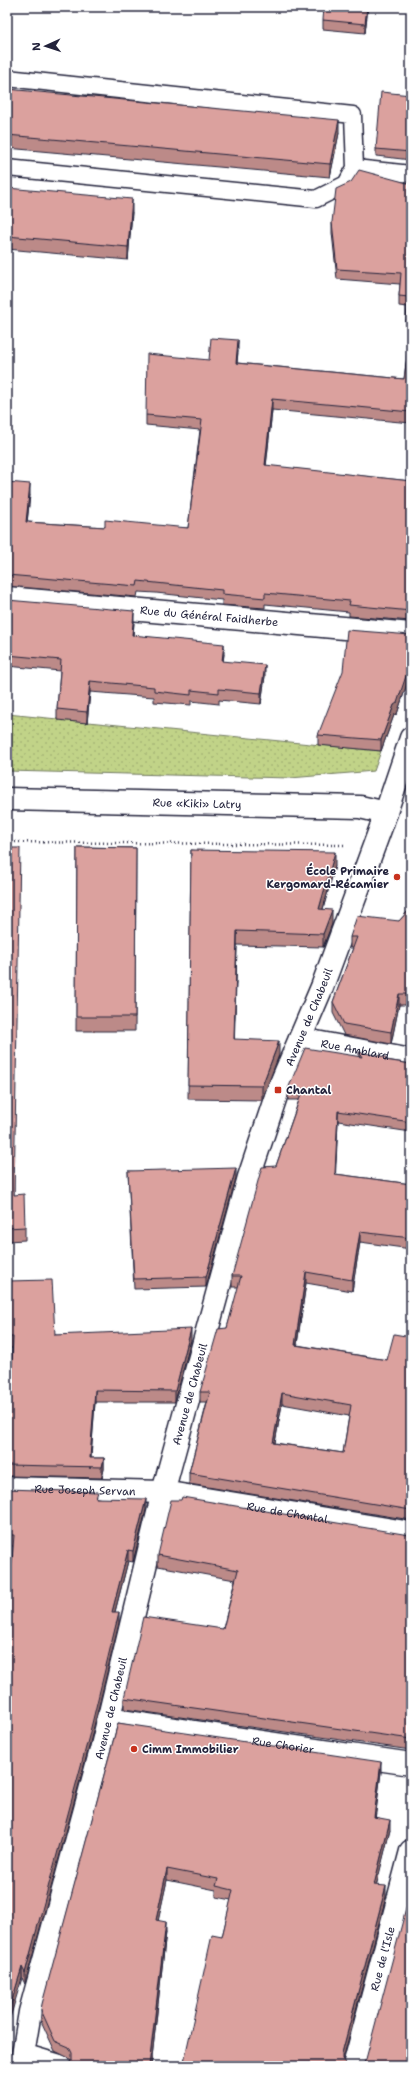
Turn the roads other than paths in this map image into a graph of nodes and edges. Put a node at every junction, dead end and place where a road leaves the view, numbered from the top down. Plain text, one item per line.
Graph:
1 (7, 78) edge
2 (7, 168) edge
3 (355, 168) junction
4 (411, 174) edge
5 (7, 598) edge
6 (411, 634) edge
7 (411, 738) edge
8 (406, 766) edge
9 (7, 799) edge
10 (384, 820) junction
11 (300, 1039) junction
12 (411, 1060) edge
13 (7, 1488) edge
14 (163, 1492) junction
15 (411, 1533) edge
16 (107, 1719) junction
17 (411, 1764) edge
18 (411, 1851) edge
19 (22, 2060) edge
20 (60, 2066) edge
21 (354, 2066) edge

1 - 3 lane
2 - 3 lane
3 - 4 lane
5 - 6 street, Rue du Général Faidherbe
7 - 8 street, Avenue de Chabeuil
8 - 10 street, Avenue de Chabeuil
9 - 10 street, Rue «Kiki» Latry
10 - 11 street, Avenue de Chabeuil
11 - 12 street, Rue Amblard
11 - 14 street, Avenue de Chabeuil
13 - 14 street, Rue Joseph Servan
14 - 15 street, Rue de Chantal
14 - 16 street, Avenue de Chabeuil
16 - 17 street, Rue Chorier
16 - 19 street, Avenue de Chabeuil
18 - 21 street, Rue de l'Isle
19 - 20 street

